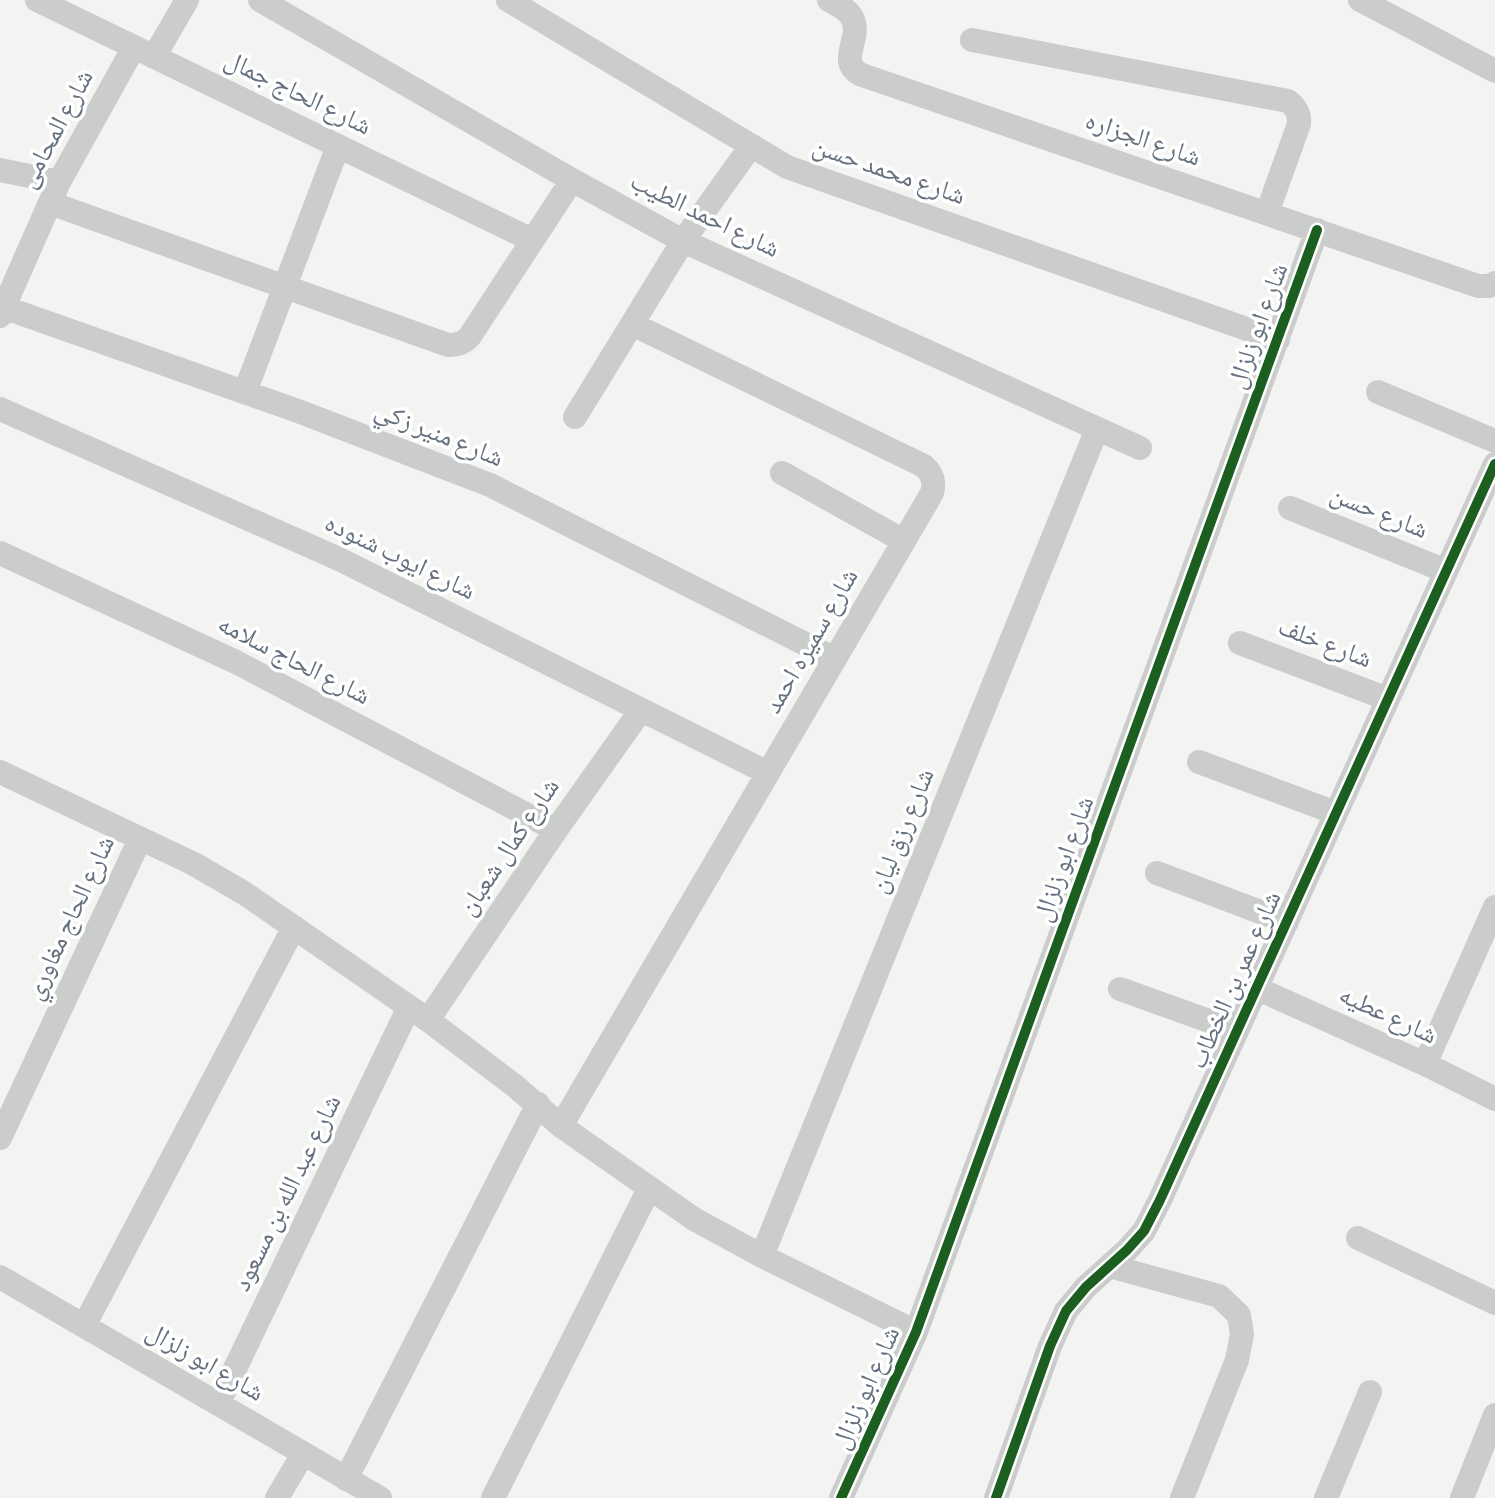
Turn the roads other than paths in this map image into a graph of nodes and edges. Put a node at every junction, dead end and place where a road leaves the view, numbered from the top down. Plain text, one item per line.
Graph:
1 (37, 0) edge
2 (187, 0) edge
3 (260, 0) edge
4 (508, 0) edge
5 (829, 0) edge
6 (1360, 0) edge
7 (972, 40) dead end
8 (144, 52) junction
9 (1495, 71) edge
10 (338, 146) junction
11 (751, 146) junction
12 (0, 170) edge
13 (572, 180) junction
14 (54, 193) junction
15 (1267, 213) junction
16 (1317, 230) junction
17 (533, 240) junction
18 (683, 241) junction
19 (1495, 283) edge
20 (285, 287) junction
21 (2, 312) edge
22 (632, 324) junction
23 (1278, 340) junction
24 (1378, 391) dead end
25 (245, 392) junction
26 (0, 409) edge
27 (575, 418) dead end
28 (1097, 429) junction
29 (1495, 441) edge
30 (1140, 448) dead end
31 (1495, 464) edge
32 (782, 473) dead end
33 (1488, 498) edge
34 (1290, 508) dead end
35 (904, 541) junction
36 (0, 553) edge
37 (1446, 571) junction
38 (1240, 643) dead end
39 (835, 659) junction
40 (1388, 699) junction
41 (641, 710) junction
42 (1199, 762) dead end
43 (0, 772) edge
44 (768, 774) junction
45 (1336, 813) junction
46 (556, 830) junction
47 (140, 839) junction
48 (1157, 873) dead end
49 (1495, 907) edge
50 (1287, 922) junction
51 (294, 927) junction
52 (1256, 988) junction
53 (1120, 989) dead end
54 (419, 1013) junction
55 (1237, 1031) junction
56 (1425, 1064) junction
57 (1495, 1098) edge
58 (538, 1104) junction
59 (561, 1125) junction
60 (0, 1138) edge
61 (649, 1189) junction
62 (1358, 1238) dead end
63 (762, 1256) junction
64 (1109, 1266) junction
65 (0, 1277) edge
66 (1495, 1303) edge
67 (84, 1326) junction
68 (916, 1332) junction
69 (1370, 1392) dead end
70 (218, 1404) junction
71 (1495, 1415) edge
72 (303, 1454) junction
73 (346, 1479) junction
74 (277, 1498) edge
75 (380, 1498) edge
76 (493, 1498) edge
77 (841, 1498) edge
78 (996, 1498) edge
79 (1182, 1498) edge
80 (1326, 1498) edge
81 (1462, 1498) edge

1 - 8 street, شارع الحاج جمال
2 - 8 street, شارع المحامى
3 - 13 street, شارع احمد الطيب
4 - 11 street, شارع محمد حسن
5 - 15 street, شارع الجزاره
6 - 9 street
7 - 15 street
8 - 10 street, شارع الحاج جمال
8 - 14 street, شارع المحامى
10 - 17 street, شارع الحاج جمال
10 - 20 street
11 - 18 street
11 - 23 street, شارع محمد حسن
12 - 14 street
13 - 17 street
13 - 18 street, شارع احمد الطيب
14 - 20 street
14 - 21 street, شارع المحامى
15 - 16 street, شارع الجزاره
16 - 19 street, شارع الجزاره
16 - 23 street, شارع ابو زلزال
17 - 20 street
18 - 22 street
18 - 28 street, شارع احمد الطيب
20 - 25 street
21 - 25 street, شارع منير زكي
22 - 27 street
22 - 35 street, شارع سميره احمد
23 - 68 street, شارع ابو زلزال
24 - 29 street
25 - 39 street, شارع منير زكي
26 - 41 street, شارع ايوب شنوده
28 - 30 street, شارع احمد الطيب
28 - 63 street, شارع رزق ليان
31 - 33 street, شارع عمر بن الخطاب
32 - 35 street
33 - 37 street, شارع عمر بن الخطاب
34 - 37 street, شارع حسن
35 - 39 street, شارع سميره احمد
36 - 46 street, شارع الحاج سلامه
37 - 40 street, شارع عمر بن الخطاب
38 - 40 street, شارع خلف
39 - 44 street, شارع سميره احمد
40 - 45 street, شارع عمر بن الخطاب
41 - 44 street, شارع ايوب شنوده
41 - 46 street, شارع كمال شعبان
42 - 45 street
43 - 47 street
44 - 59 street, شارع سميره احمد
45 - 50 street, شارع عمر بن الخطاب
46 - 54 street, شارع كمال شعبان
47 - 51 street
47 - 60 street, شارع الحاج مغاوري
48 - 50 street
49 - 56 street
50 - 52 street, شارع عمر بن الخطاب
51 - 54 street
51 - 67 street
52 - 55 street, شارع عمر بن الخطاب
52 - 56 street, شارع عطيه
53 - 55 street
54 - 58 street
54 - 70 street, شارع عبد الله بن مسعود
55 - 64 street, شارع عمر بن الخطاب
56 - 57 street, شارع عطيه
58 - 59 street
58 - 73 street
59 - 61 street
61 - 63 street
61 - 76 street
62 - 66 street
63 - 68 street
64 - 78 street, شارع عمر بن الخطاب
64 - 79 street
65 - 67 street, شارع ابو زلزال
67 - 70 street, شارع ابو زلزال
68 - 77 street, شارع ابو زلزال
69 - 80 street
70 - 72 street, شارع ابو زلزال
71 - 81 street
72 - 73 street, شارع ابو زلزال
72 - 74 street
73 - 75 street, شارع ابو زلزال

